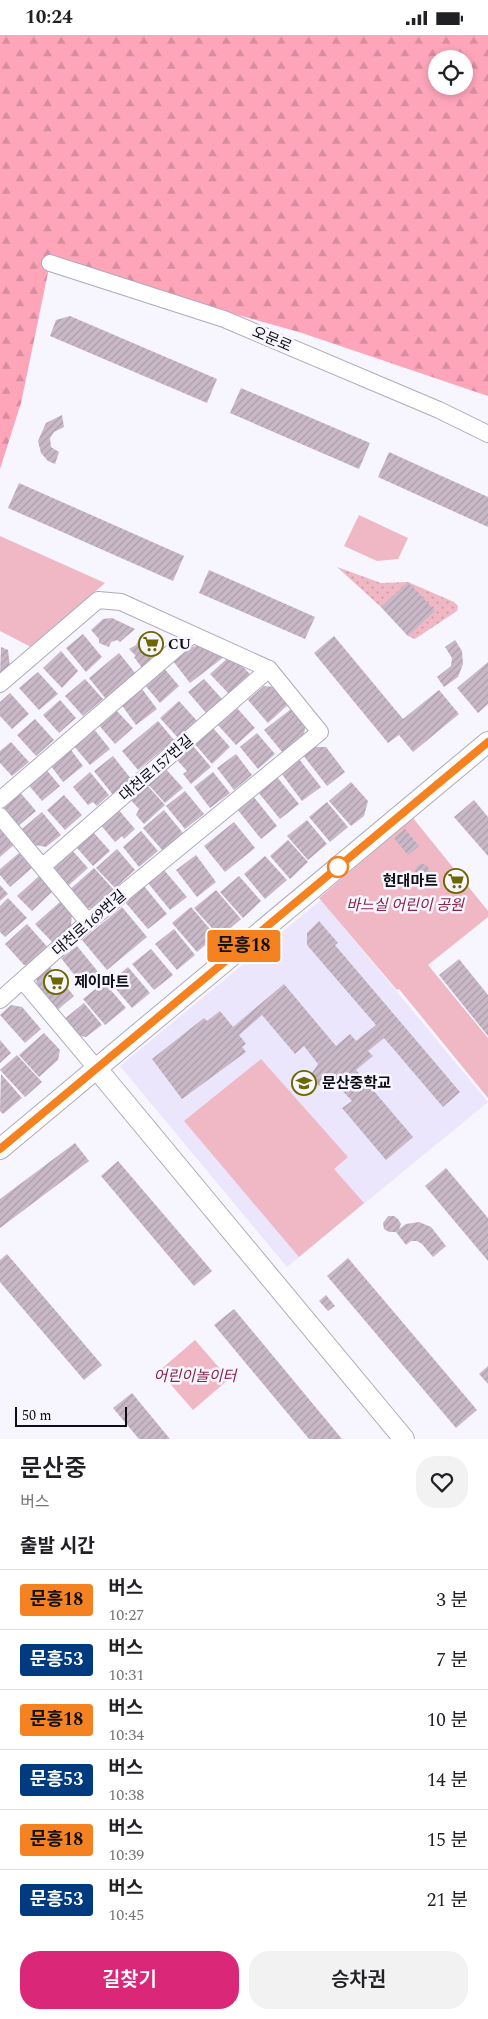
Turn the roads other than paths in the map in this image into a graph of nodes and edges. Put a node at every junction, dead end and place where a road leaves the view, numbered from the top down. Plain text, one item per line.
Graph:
1 (50, 263) dead end
2 (488, 434) edge
3 (192, 635) junction
4 (269, 669) junction
5 (0, 684) edge
6 (488, 742) edge
7 (0, 800) edge
8 (0, 816) edge
9 (43, 866) junction
10 (88, 922) junction
11 (23, 981) junction
12 (0, 1000) edge
13 (97, 1069) junction
14 (0, 1149) edge
15 (404, 1439) edge

1 - 2 street, 오문로
3 - 4 street
3 - 5 street
3 - 7 street
4 - 9 street, 대천로157번길
4 - 10 street, 대천로169번길
6 - 13 street
8 - 9 street
9 - 10 street
10 - 11 street, 대천로169번길
11 - 12 street, 대천로169번길
11 - 13 street
13 - 14 street
13 - 15 street

